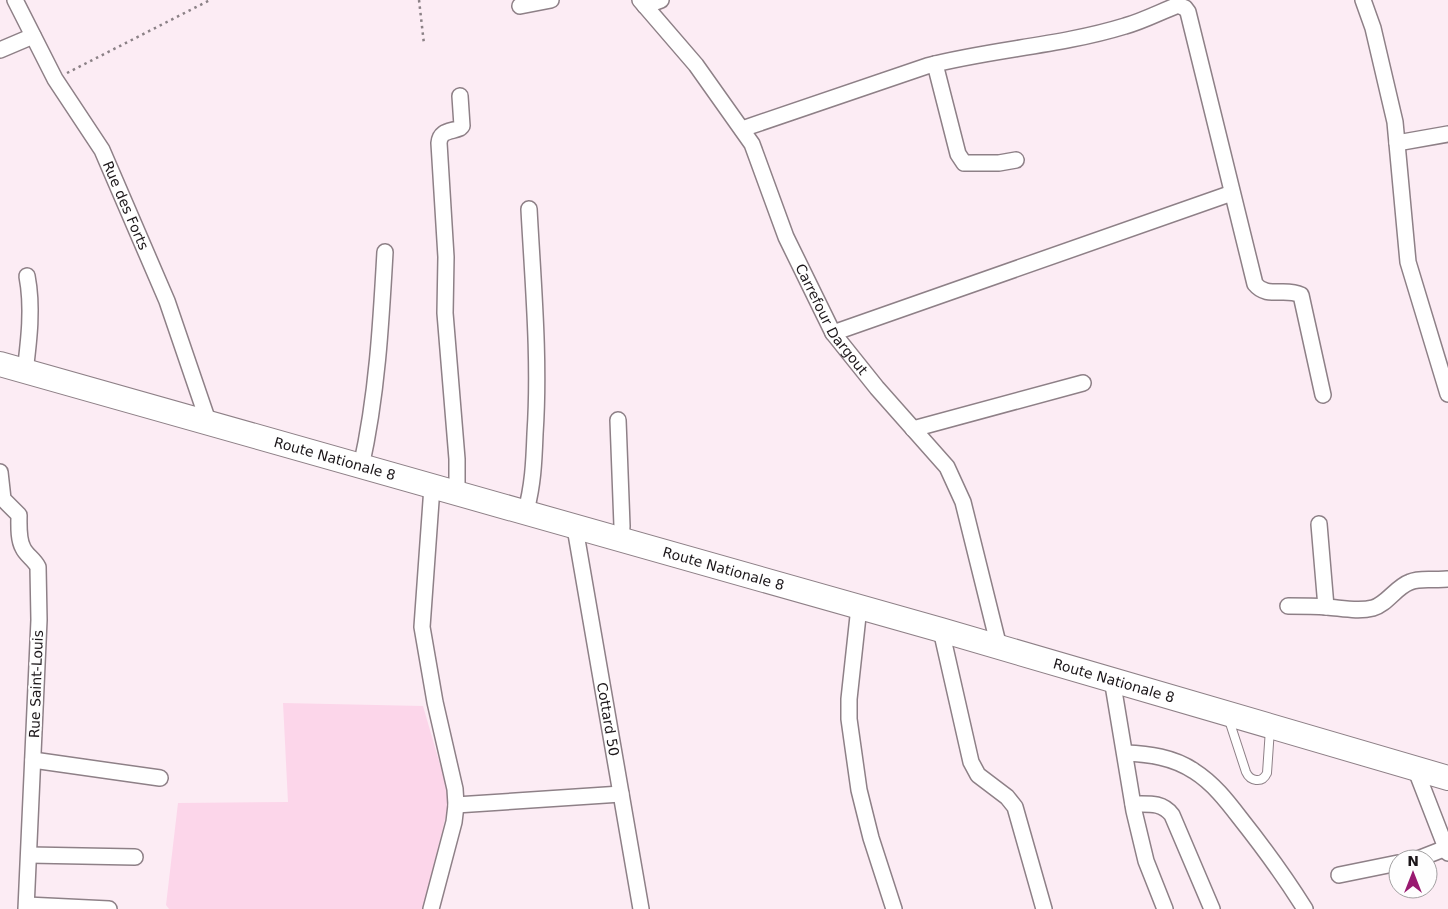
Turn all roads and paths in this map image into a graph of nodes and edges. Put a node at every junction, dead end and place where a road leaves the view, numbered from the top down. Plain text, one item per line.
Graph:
1 (15, 0) edge
2 (210, 0) edge
3 (419, 0) edge
4 (551, 0) edge
5 (660, 0) edge
6 (1363, 0) edge
7 (1177, 2) edge
8 (643, 3) edge
9 (520, 6) dead end
10 (33, 36) junction
11 (424, 44) dead end
12 (0, 50) edge
13 (935, 64) junction
14 (56, 79) junction
15 (460, 96) dead end
16 (742, 129) junction
17 (1448, 134) edge
18 (1397, 143) junction
19 (1016, 160) dead end
20 (1232, 193) junction
21 (529, 209) dead end
22 (385, 252) dead end
23 (27, 276) dead end
24 (833, 333) junction
25 (0, 364) edge
26 (25, 372) junction
27 (1083, 383) dead end
28 (1447, 387) edge
29 (1323, 395) dead end
30 (618, 420) dead end
31 (209, 424) junction
32 (913, 428) junction
33 (361, 467) junction
34 (0, 472) edge
35 (432, 487) junction
36 (457, 494) junction
37 (525, 514) junction
38 (1319, 524) dead end
39 (575, 528) junction
40 (620, 540) junction
41 (1448, 579) edge
42 (1288, 606) dead end
43 (858, 607) junction
44 (1326, 607) junction
45 (941, 630) junction
46 (999, 647) junction
47 (1112, 679) junction
48 (1227, 713) junction
49 (1271, 726) junction
50 (1124, 752) junction
51 (33, 760) junction
52 (1415, 768) junction
53 (160, 778) dead end
54 (1448, 778) edge
55 (621, 794) junction
56 (1133, 804) junction
57 (456, 805) junction
58 (1447, 851) edge
59 (29, 854) junction
60 (135, 857) dead end
61 (1388, 865) edge
62 (1339, 875) dead end
63 (27, 907) edge
64 (109, 909) edge
65 (431, 909) edge
66 (641, 909) edge
67 (894, 909) edge
68 (1044, 909) edge
69 (1165, 909) edge
70 (1212, 909) edge
71 (1305, 909) edge

1 - 10 street, Rue des Forts
2 - 14 path
3 - 11 path
4 - 9 street
5 - 8 street
6 - 18 street
7 - 13 street
7 - 20 street
8 - 16 street, Carrefour Dargout
10 - 12 street
10 - 14 street, Rue des Forts
13 - 16 street
13 - 19 street
14 - 31 street, Rue des Forts
15 - 36 street
16 - 24 street, Carrefour Dargout
17 - 18 street
18 - 28 street
20 - 24 street
20 - 29 street
21 - 37 street
22 - 33 street
23 - 26 street
24 - 32 street, Carrefour Dargout
25 - 26 main road, Route Nationale 8
26 - 31 main road, Route Nationale 8
27 - 32 street
30 - 40 street
31 - 33 main road, Route Nationale 8
32 - 46 street, Carrefour Dargout
33 - 35 main road, Route Nationale 8
34 - 51 street, Rue Saint-Louis
35 - 36 main road, Route Nationale 8
35 - 57 street
36 - 37 main road, Route Nationale 8
37 - 39 main road, Route Nationale 8
38 - 44 street
39 - 40 main road, Route Nationale 8
39 - 55 street, Cottard 50
40 - 43 main road, Route Nationale 8
41 - 44 street
42 - 44 street
43 - 45 main road, Route Nationale 8
43 - 67 street
45 - 46 main road, Route Nationale 8
45 - 68 street
46 - 47 main road, Route Nationale 8
47 - 48 main road, Route Nationale 8
47 - 50 street
48 - 49 main road, Route Nationale 8
48 - 49 lane
49 - 52 main road, Route Nationale 8
50 - 56 street
50 - 71 street
51 - 53 street
51 - 59 street, Rue Saint-Louis
52 - 54 main road, Route Nationale 8
52 - 58 street
55 - 57 street
55 - 66 street, Cottard 50
56 - 69 street
56 - 70 street
57 - 65 street
59 - 60 street
59 - 63 street, Rue Saint-Louis
61 - 62 street
63 - 64 street

